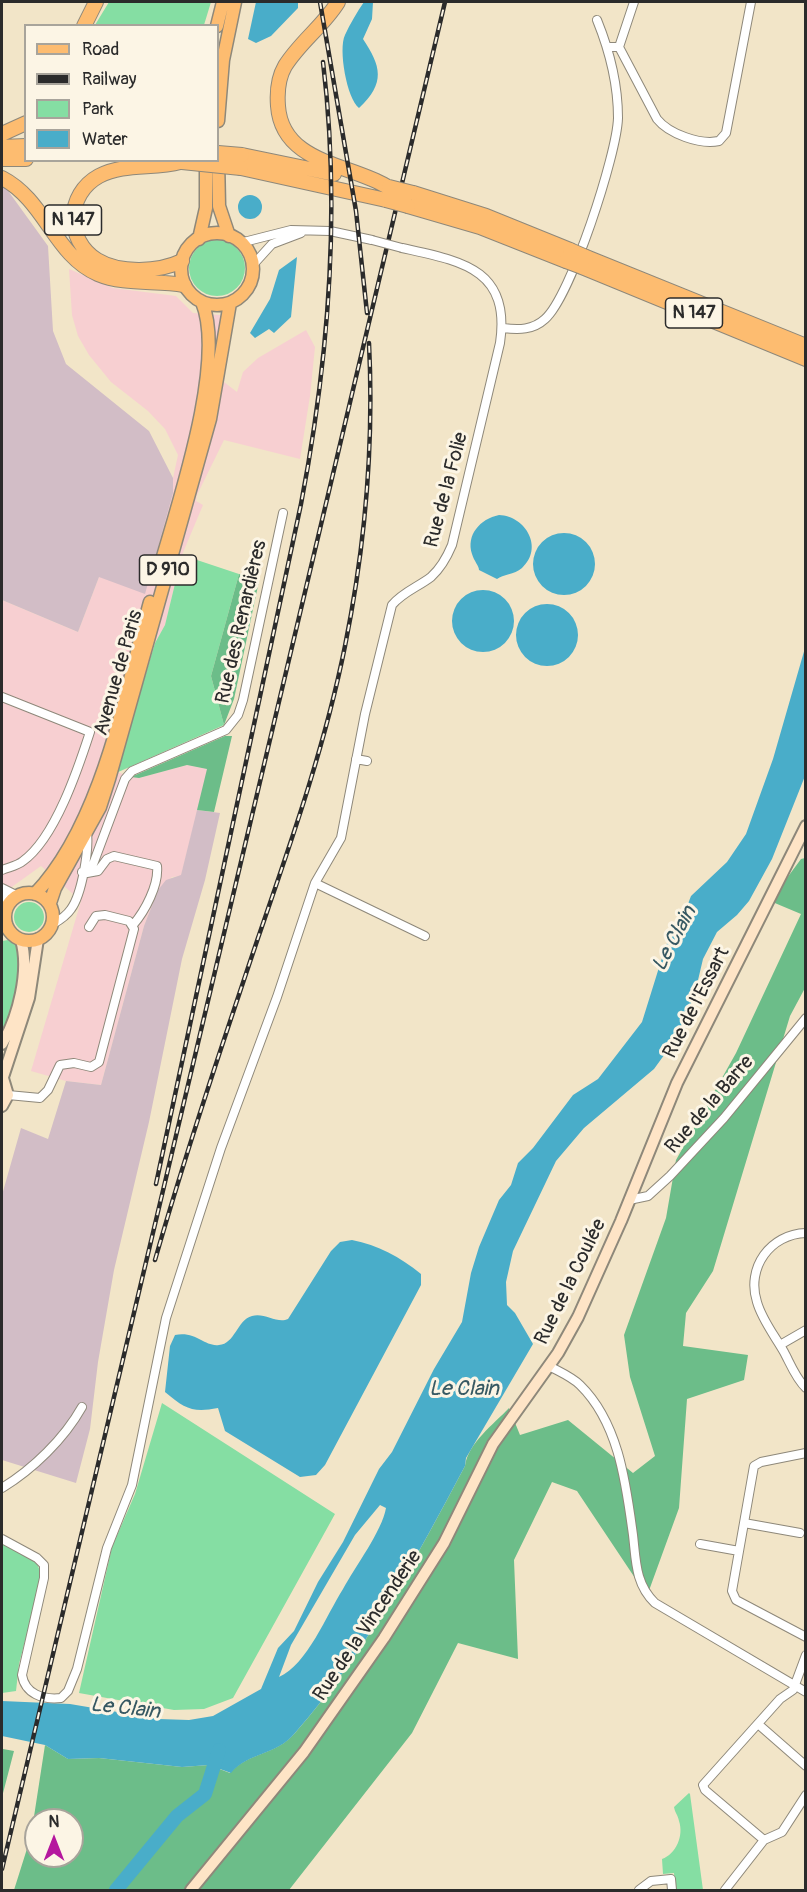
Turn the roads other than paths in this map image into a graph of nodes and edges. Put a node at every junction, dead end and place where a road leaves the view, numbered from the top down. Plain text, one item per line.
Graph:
1 (96, 2) edge
2 (223, 2) edge
3 (236, 2) edge
4 (338, 2) edge
5 (634, 2) edge
6 (751, 2) edge
7 (597, 20) dead end
8 (85, 24) edge
9 (218, 24) edge
10 (607, 47) junction
11 (620, 47) junction
12 (219, 110) edge
13 (24, 124) edge
14 (2, 134) edge
15 (24, 146) edge
16 (2, 147) edge
17 (219, 152) edge
18 (2, 159) edge
19 (24, 159) edge
20 (181, 162) edge
21 (206, 162) edge
22 (218, 162) edge
23 (241, 162) junction
24 (2, 178) edge
25 (387, 191) junction
26 (308, 231) junction
27 (229, 236) junction
28 (199, 238) junction
29 (240, 243) junction
30 (568, 256) junction
31 (182, 261) junction
32 (584, 262) junction
33 (252, 266) junction
34 (184, 285) junction
35 (202, 302) junction
36 (230, 303) junction
37 (502, 328) junction
38 (806, 346) edge
39 (806, 359) edge
40 (283, 513) dead end
41 (2, 697) edge
42 (356, 759) junction
43 (367, 761) dead end
44 (806, 826) edge
45 (87, 833) junction
46 (2, 870) edge
47 (85, 872) junction
48 (315, 883) junction
49 (2, 889) edge
50 (35, 894) junction
51 (18, 896) junction
52 (50, 903) junction
53 (4, 915) edge
54 (53, 924) junction
55 (133, 925) junction
56 (88, 927) dead end
57 (425, 936) dead end
58 (12, 938) edge
59 (38, 939) junction
60 (806, 1018) edge
61 (2, 1044) edge
62 (2, 1076) edge
63 (8, 1095) junction
64 (2, 1106) edge
65 (629, 1200) junction
66 (806, 1233) edge
67 (806, 1330) edge
68 (780, 1345) junction
69 (549, 1365) junction
70 (806, 1388) edge
71 (82, 1407) dead end
72 (806, 1453) edge
73 (2, 1488) edge
74 (744, 1522) junction
75 (800, 1533) dead end
76 (2, 1539) edge
77 (700, 1544) dead end
78 (739, 1551) junction
79 (806, 1637) edge
80 (806, 1655) edge
81 (795, 1686) junction
82 (806, 1692) edge
83 (758, 1724) junction
84 (806, 1766) edge
85 (806, 1795) edge
86 (764, 1840) junction
87 (191, 1890) edge
88 (639, 1890) edge
89 (672, 1890) edge
90 (725, 1890) edge

1 - 8 highway
2 - 9 main road
3 - 12 main road
4 - 25 highway
5 - 11 street
6 - 11 street
7 - 10 street
10 - 11 street
10 - 37 street
13 - 14 highway
15 - 16 highway
17 - 23 highway, N 147, bridge
18 - 19 highway
20 - 23 highway, N 147, bridge
20 - 31 highway, N 147
21 - 28 main road
22 - 27 main road
23 - 25 highway, N 147
24 - 34 highway
25 - 30 highway, N 147, bridge
25 - 30 highway, N 147, bridge
26 - 29 street, Rue de la Folie
26 - 33 street, Rue de la Folie
26 - 37 street, Rue de la Folie, bridge
27 - 28 main road
27 - 29 main road
28 - 31 main road
29 - 33 main road
30 - 32 highway, N 147, bridge
31 - 34 main road
32 - 38 highway, N 147
32 - 39 highway, N 147
33 - 36 main road
34 - 35 main road
35 - 36 main road
35 - 50 main road, Avenue de Paris / D 910
36 - 45 main road, Avenue de Paris / D 910
37 - 42 street, Rue de la Folie
40 - 47 street, Rue des Renardières
41 - 46 street
42 - 43 street
42 - 48 street, Rue de la Folie
44 - 65 main road, Rue de l'Essart
45 - 47 street, Rue des Renardières
45 - 52 main road, Avenue de Paris / D 910
47 - 54 street, Rue des Renardières
47 - 55 street
48 - 57 street
48 - 76 street, Rue de la Folie
49 - 51 street
49 - 53 street
50 - 51 main road
50 - 52 main road
51 - 53 main road
52 - 54 main road
53 - 58 main road
54 - 59 main road
55 - 56 street
55 - 63 street
58 - 59 main road
58 - 61 main road
59 - 62 main road
60 - 65 street, Rue de la Barre
62 - 63 main road
63 - 64 main road
65 - 69 main road, Rue de la Coulée
66 - 68 street
67 - 68 street
68 - 70 street
69 - 81 street, Rue de la Coulée
69 - 87 main road, Rue de la Vincenderie
71 - 73 street
72 - 74 street
74 - 75 street
74 - 78 street
77 - 78 street
78 - 79 street
80 - 81 street
81 - 82 street, Rue de la Coulée
81 - 83 street
83 - 84 street
83 - 86 street
85 - 86 street
86 - 90 street
88 - 89 street

